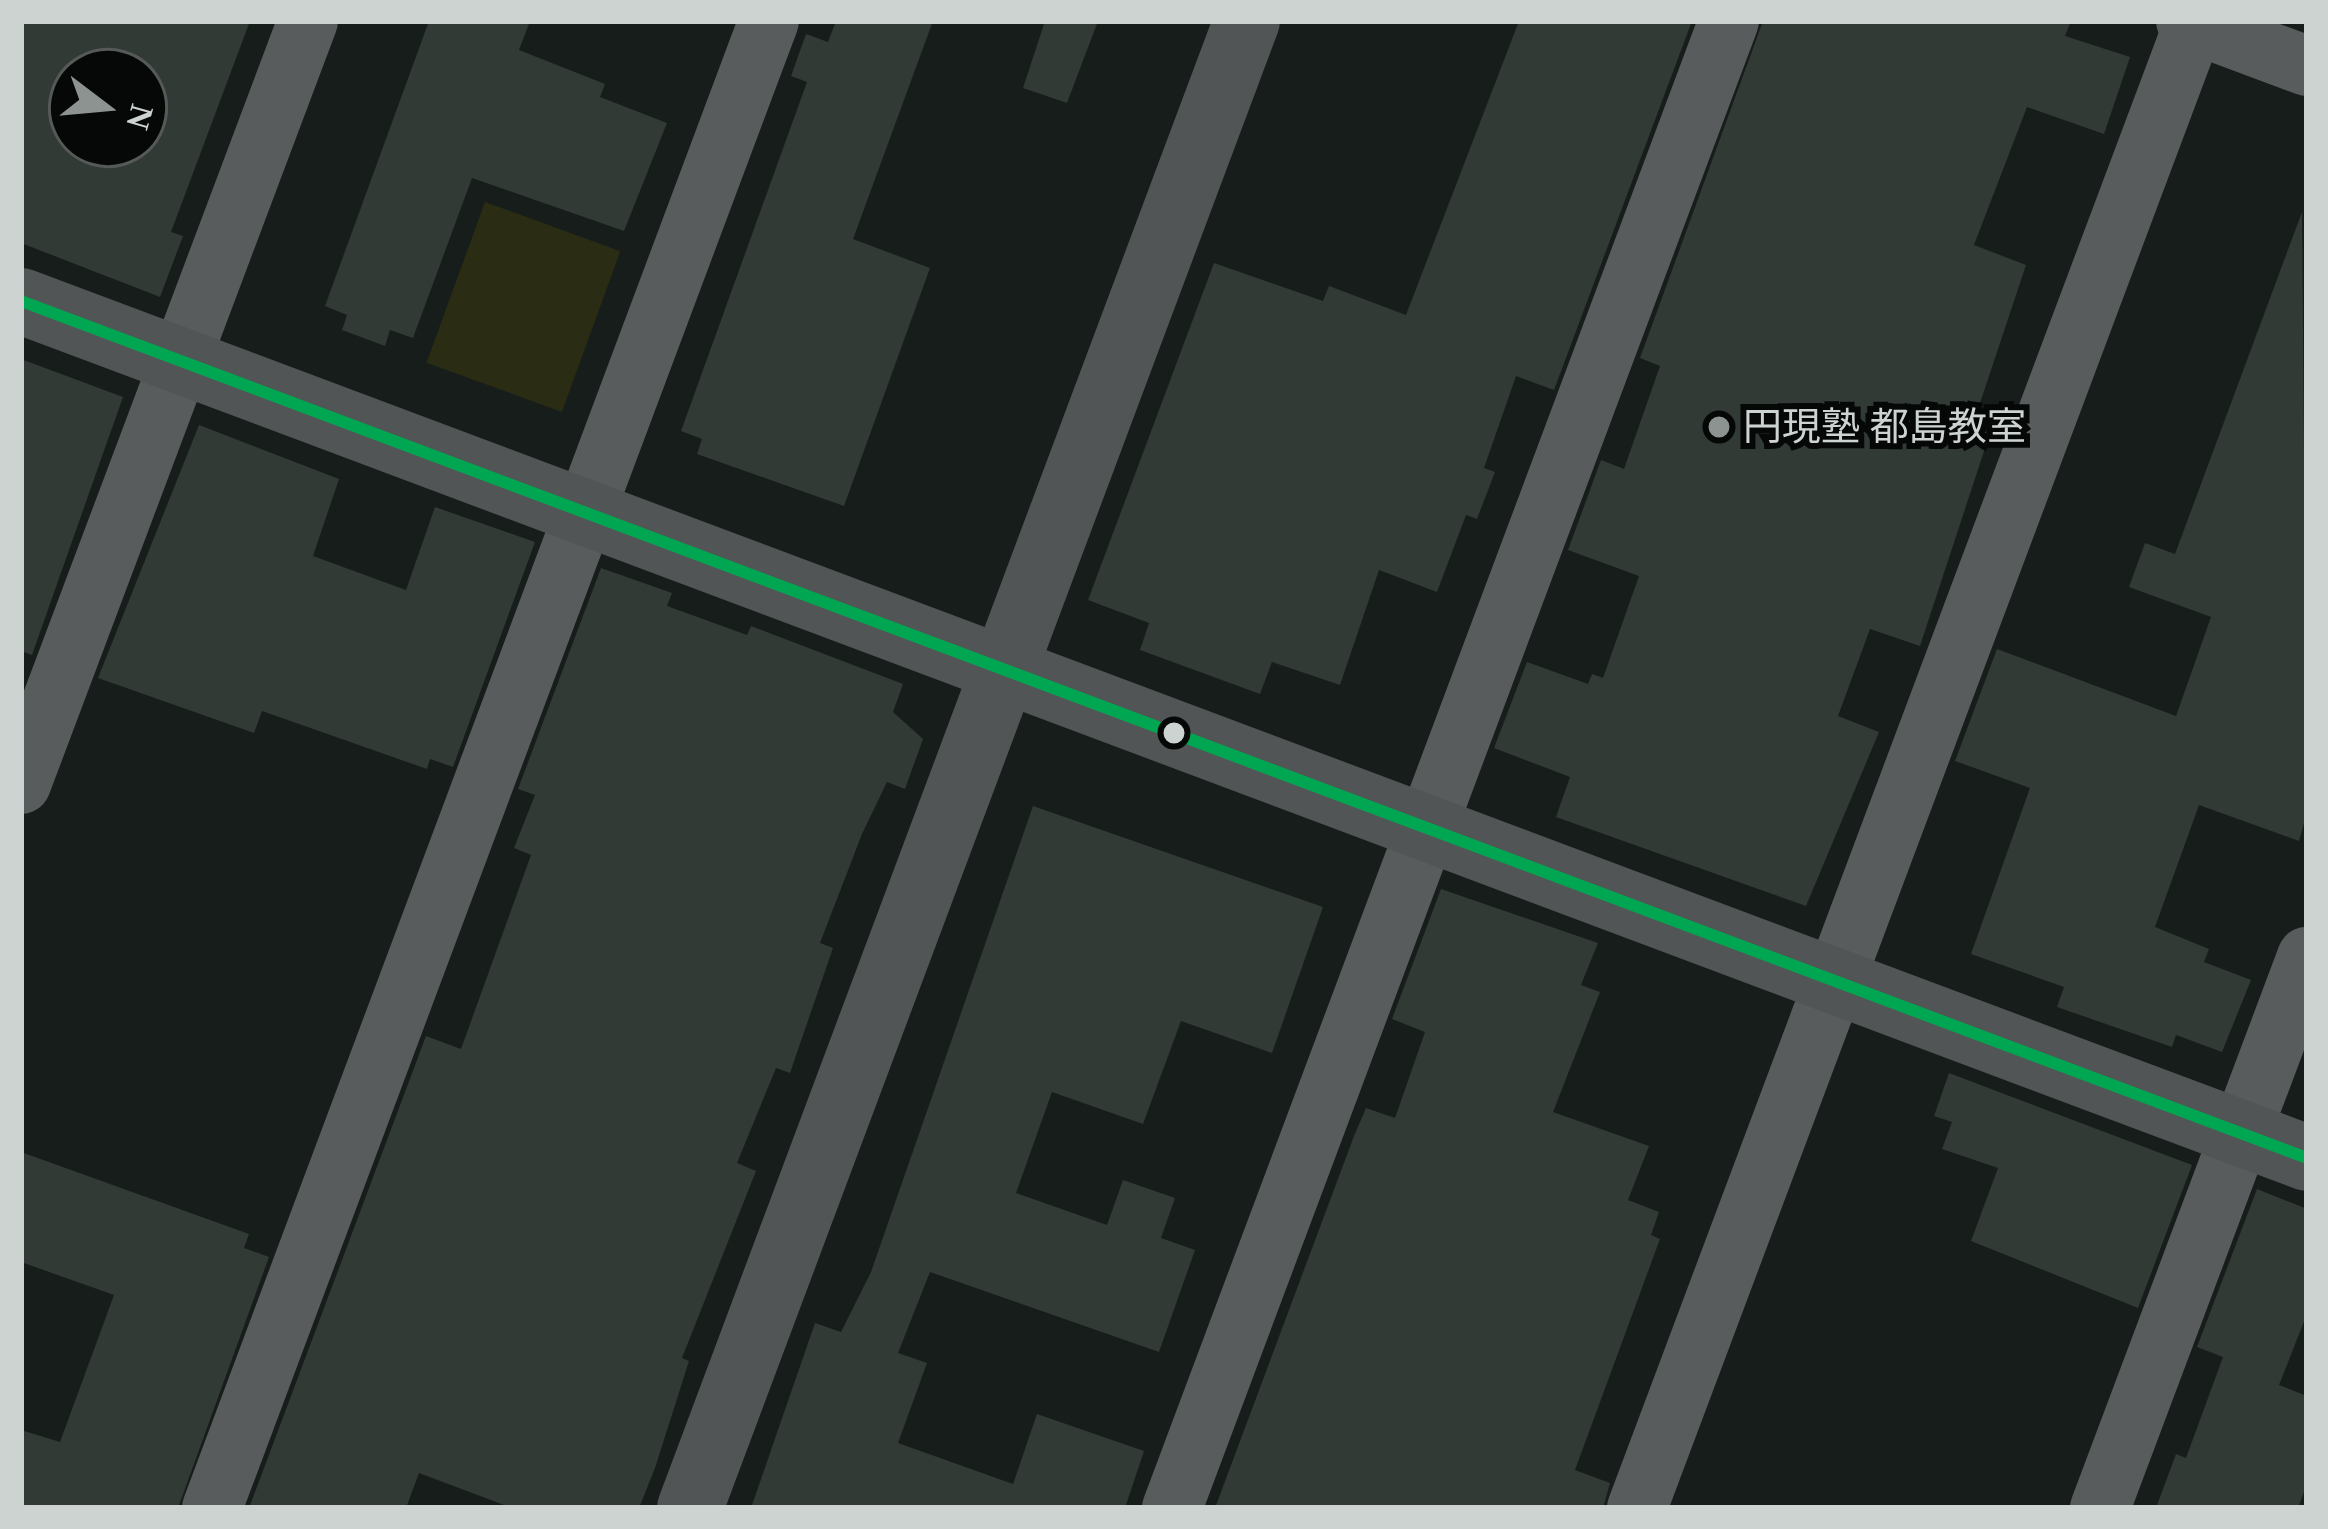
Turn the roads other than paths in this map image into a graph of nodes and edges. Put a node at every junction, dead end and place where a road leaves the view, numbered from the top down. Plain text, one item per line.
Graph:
1 (308, 21) edge
2 (769, 21) edge
3 (1247, 21) edge
4 (1729, 21) edge
5 (2192, 22) edge
6 (2307, 66) edge
7 (21, 301) edge
8 (175, 359) junction
9 (584, 512) junction
10 (1004, 670) junction
11 (21, 784) edge
12 (1427, 828) junction
13 (2307, 957) edge
14 (1834, 981) junction
15 (2241, 1134) junction
16 (2307, 1159) edge
17 (212, 1508) edge
18 (690, 1508) edge
19 (1172, 1508) edge
20 (1637, 1508) edge
21 (2100, 1508) edge

1 - 8 street
2 - 9 street
3 - 10 street
4 - 12 street
5 - 6 street
5 - 14 street
7 - 8 street
8 - 9 street
8 - 11 street
9 - 10 street
9 - 17 street
10 - 12 street
10 - 18 street
12 - 14 street
12 - 19 street
13 - 15 street
14 - 15 street
14 - 20 street
15 - 16 street
15 - 21 street

